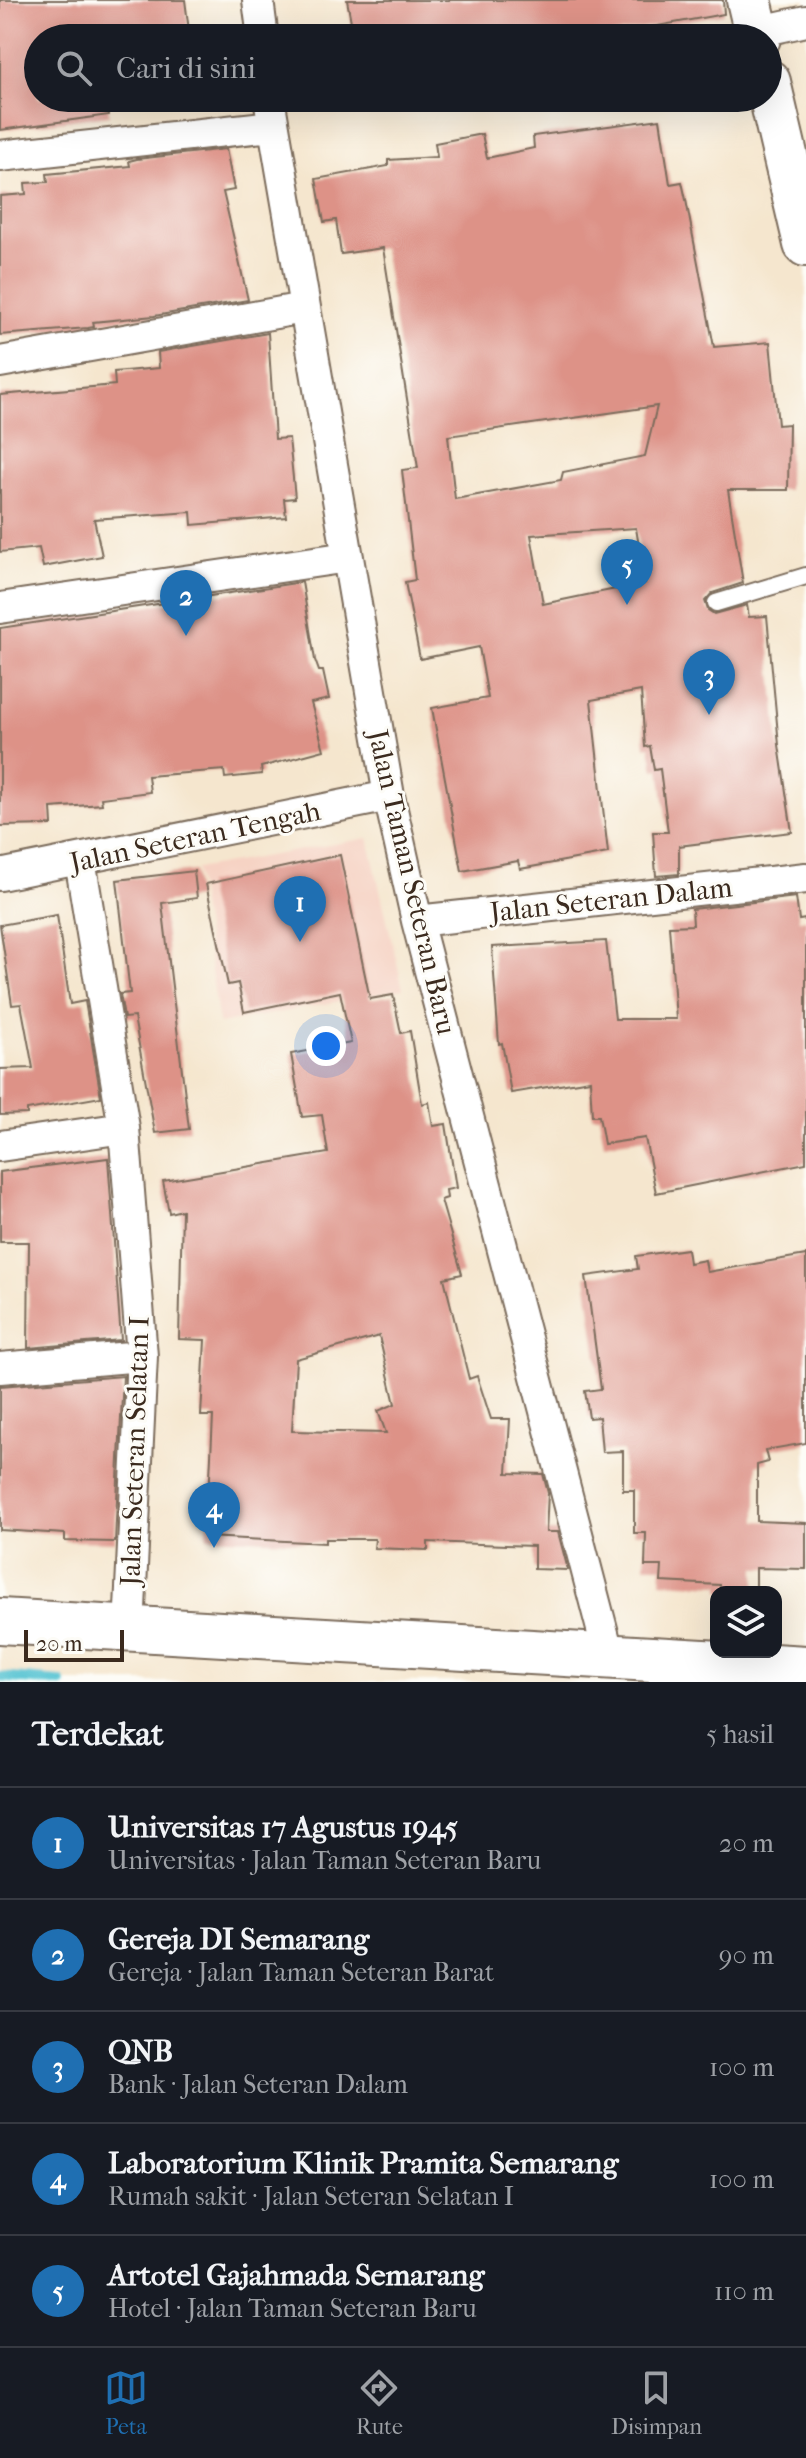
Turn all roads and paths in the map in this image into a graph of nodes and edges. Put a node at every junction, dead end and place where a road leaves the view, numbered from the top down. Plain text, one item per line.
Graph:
1 (258, 0) edge
2 (806, 21) edge
3 (754, 23) edge
4 (261, 24) edge
5 (270, 112) edge
6 (775, 112) edge
7 (0, 156) edge
8 (806, 244) edge
9 (304, 308) junction
10 (0, 362) edge
11 (348, 557) junction
12 (806, 576) edge
13 (716, 603) dead end
14 (0, 608) edge
15 (389, 796) junction
16 (80, 860) junction
17 (0, 875) edge
18 (806, 878) edge
19 (417, 921) junction
20 (124, 1128) junction
21 (0, 1146) edge
22 (142, 1356) junction
23 (0, 1368) edge
24 (0, 1621) edge
25 (129, 1630) junction
26 (609, 1656) junction
27 (806, 1668) edge

1 - 4 street
2 - 3 street
5 - 7 street
5 - 9 street, Jalan Taman Seteran Baru
6 - 8 main road
9 - 10 street
9 - 11 street, Jalan Taman Seteran Baru
11 - 14 street
11 - 15 street, Jalan Taman Seteran Baru
12 - 13 lane
15 - 16 street, Jalan Seteran Tengah
15 - 19 street, Jalan Taman Seteran Baru
16 - 17 street, Jalan Seteran Tengah
16 - 20 street, Jalan Seteran Selatan I
18 - 19 street, Jalan Seteran Dalam
19 - 26 street, Jalan Taman Seteran Baru
20 - 21 street
20 - 22 street, Jalan Seteran Selatan I
22 - 23 street
22 - 25 street, Jalan Seteran Selatan I
24 - 25 main road
25 - 26 main road
26 - 27 main road

